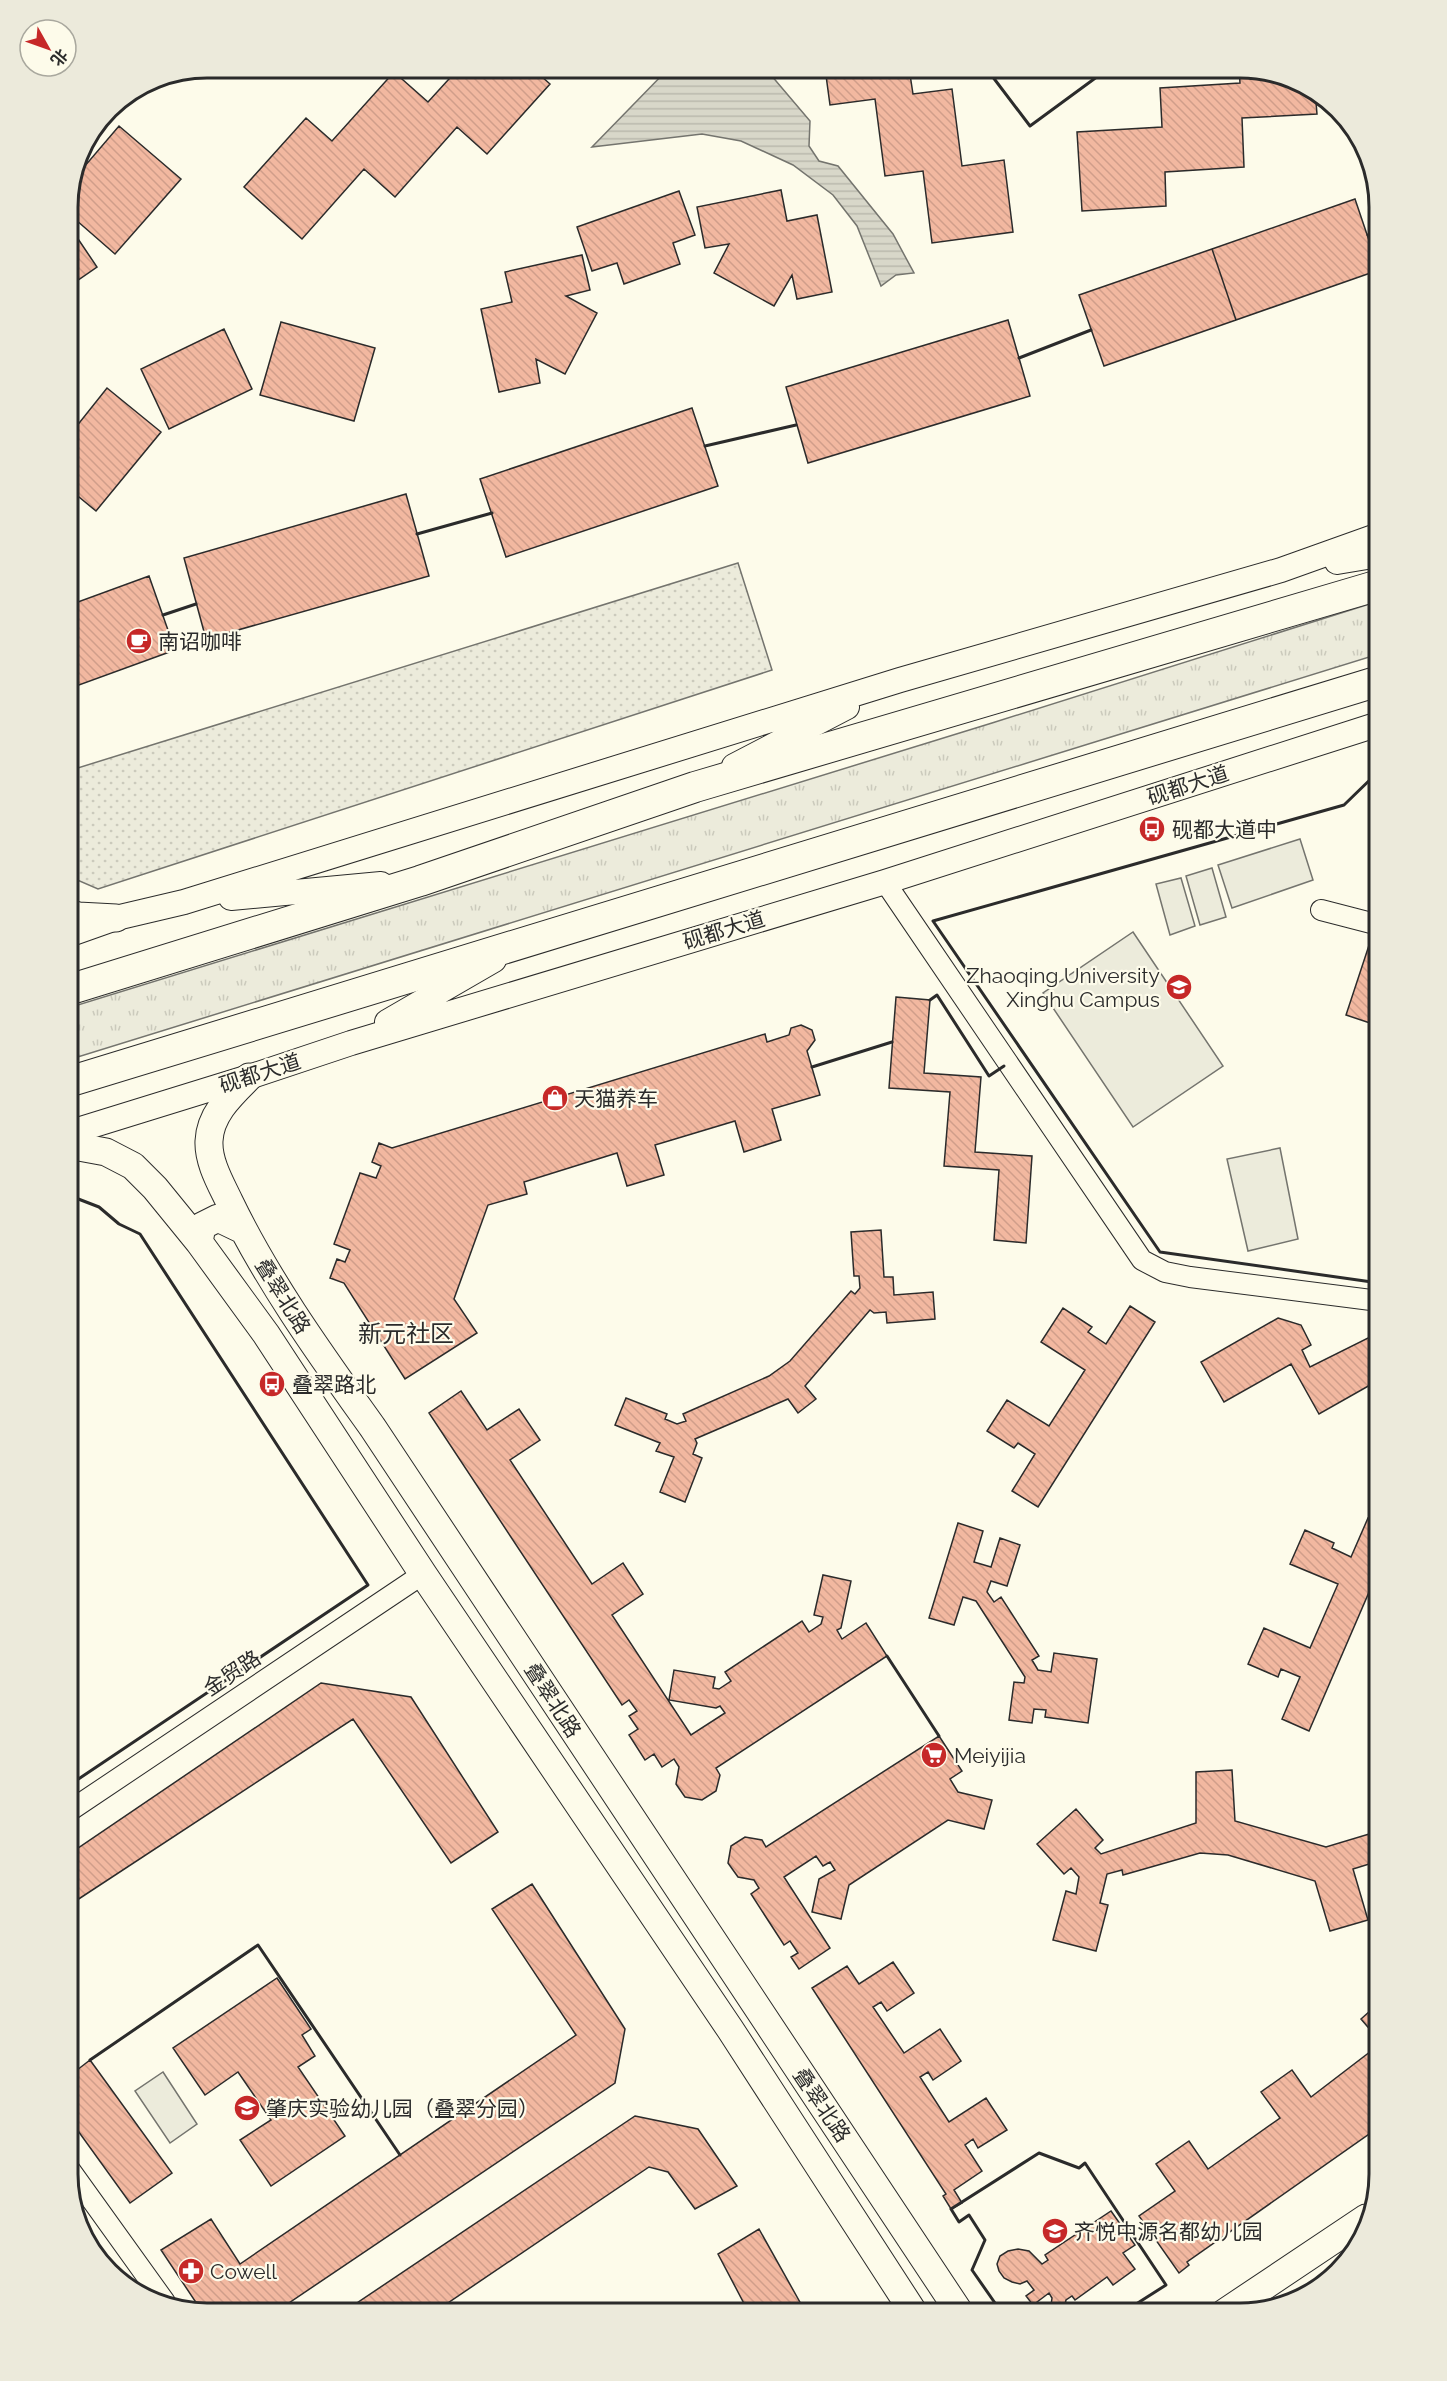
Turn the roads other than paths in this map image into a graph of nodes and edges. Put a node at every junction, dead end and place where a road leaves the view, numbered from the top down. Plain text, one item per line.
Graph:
1 (1369, 539) edge
2 (1369, 557) edge
3 (1281, 570) junction
4 (1369, 588) edge
5 (900, 680) junction
6 (1369, 684) edge
7 (1369, 727) edge
8 (695, 787) junction
9 (420, 881) junction
10 (885, 882) junction
11 (184, 902) junction
12 (1321, 910) dead end
13 (78, 916) edge
14 (116, 918) junction
15 (1369, 922) edge
16 (78, 932) edge
17 (522, 943) junction
18 (78, 987) edge
19 (351, 1043) junction
20 (249, 1077) junction
21 (78, 1079) edge
22 (78, 1130) edge
23 (78, 1147) edge
24 (243, 1230) junction
25 (199, 1242) junction
26 (1369, 1300) edge
27 (423, 1574) junction
28 (78, 1805) edge
29 (78, 2182) edge
30 (1359, 2223) edge
31 (944, 2289) junction
32 (159, 2293) edge
33 (907, 2303) edge
34 (925, 2303) edge
35 (953, 2303) edge
36 (962, 2303) edge
37 (1239, 2303) edge

1 - 3 street
2 - 3 street
3 - 5 street
4 - 8 main road
5 - 8 street
5 - 11 street
6 - 17 main road, 砚都大道
7 - 10 street, 砚都大道
8 - 9 main road
9 - 11 street
9 - 18 main road
10 - 19 street, 砚都大道
10 - 26 street
11 - 14 street
12 - 15 street
13 - 14 main road
14 - 16 street
17 - 19 street
17 - 21 main road, 砚都大道
19 - 20 street, 砚都大道
20 - 22 street, 砚都大道
20 - 24 main road, 叠翠北路
23 - 25 main road, 叠翠北路
24 - 25 main road
24 - 31 main road, 叠翠北路
25 - 27 main road, 叠翠北路
27 - 28 street, 金贸路
27 - 33 main road, 叠翠北路
29 - 32 street
30 - 37 main road
31 - 34 main road
31 - 35 main road, 叠翠北路
31 - 36 main road

